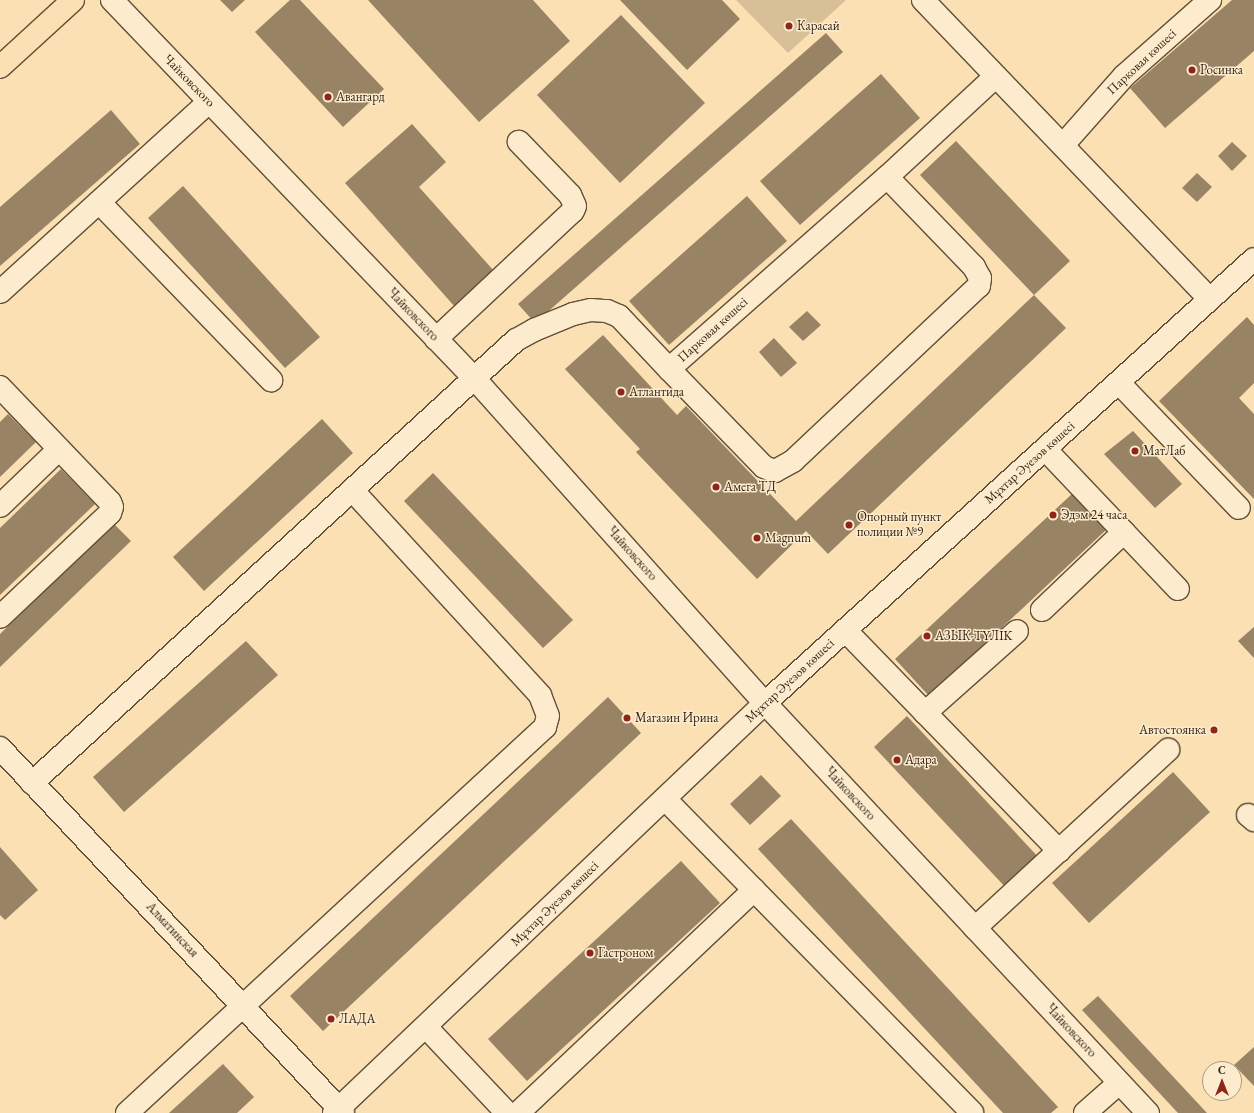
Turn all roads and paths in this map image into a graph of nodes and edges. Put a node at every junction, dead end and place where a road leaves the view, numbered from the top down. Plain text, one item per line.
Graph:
1 (73, 0) edge
2 (112, 0) edge
3 (923, 0) edge
4 (1210, 0) edge
5 (0, 67) edge
6 (995, 77) junction
7 (209, 102) junction
8 (518, 142) dead end
9 (1063, 145) junction
10 (887, 177) junction
11 (100, 202) junction
12 (1254, 259) edge
13 (0, 292) edge
14 (1210, 299) junction
15 (436, 339) junction
16 (670, 369) junction
17 (474, 378) junction
18 (271, 380) dead end
19 (1119, 382) junction
20 (0, 387) edge
21 (60, 449) junction
22 (1045, 449) junction
23 (352, 490) junction
24 (0, 506) edge
25 (1239, 508) dead end
26 (1124, 532) junction
27 (1178, 589) dead end
28 (1042, 610) dead end
29 (0, 617) edge
30 (845, 630) junction
31 (1017, 631) dead end
32 (765, 702) junction
33 (926, 713) junction
34 (0, 748) edge
35 (1168, 750) dead end
36 (32, 782) junction
37 (665, 799) junction
38 (1059, 851) junction
39 (754, 890) junction
40 (975, 928) junction
41 (243, 1006) junction
42 (426, 1027) junction
43 (1120, 1083) junction
44 (339, 1111) edge
45 (127, 1113) edge
46 (507, 1113) edge
47 (518, 1113) edge
48 (972, 1113) edge
49 (1085, 1113) edge
50 (1148, 1113) edge

1 - 5 main road
2 - 7 street, Чайковского
3 - 6 street
4 - 9 street, Парковая көшесі
6 - 9 street
6 - 10 street, Парковая көшесі
7 - 11 street
7 - 15 street, Чайковского
8 - 15 street
9 - 14 street
10 - 16 street, Парковая көшесі
10 - 16 street
11 - 13 street
11 - 18 street
12 - 14 street, Мұхтар Әуезов көшесі
14 - 19 street, Мұхтар Әуезов көшесі
15 - 17 street, Чайковского
16 - 17 street, Парковая көшесі
17 - 23 street, Парковая көшесі
17 - 32 street, Чайковского
19 - 22 street, Мұхтар Әуезов көшесі
19 - 25 street
20 - 21 street
21 - 24 street
21 - 29 street
22 - 26 street
22 - 30 street, Мұхтар Әуезов көшесі
23 - 36 street, Парковая көшесі
23 - 41 street
26 - 27 street
26 - 28 street
30 - 32 street, Мұхтар Әуезов көшесі
30 - 33 street
31 - 33 street
32 - 37 street, Мұхтар Әуезов көшесі
32 - 40 street, Чайковского
33 - 38 street
34 - 36 street, Алматинская
35 - 38 street
36 - 41 street, Алматинская
37 - 39 street
37 - 42 street, Мұхтар Әуезов көшесі
38 - 40 street
39 - 47 street
39 - 48 street
40 - 43 street, Чайковского
41 - 44 street, Алматинская
41 - 45 street
42 - 44 street, Мұхтар Әуезов көшесі
42 - 46 street
43 - 49 street
43 - 50 street, Чайковского

